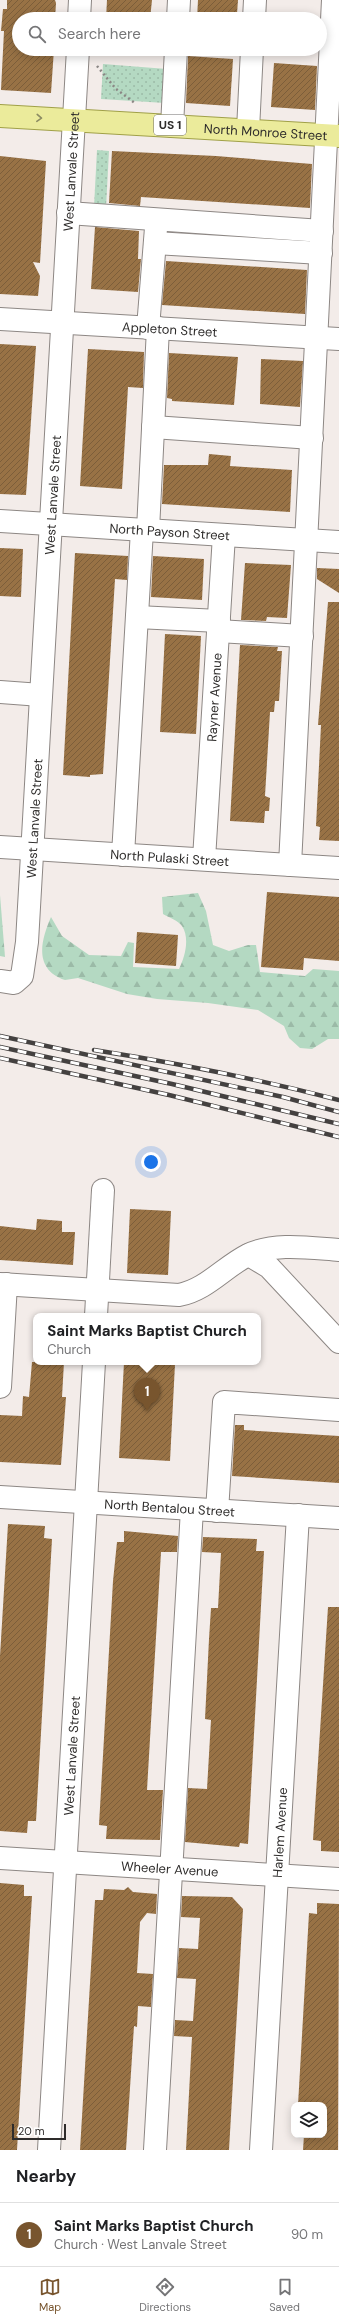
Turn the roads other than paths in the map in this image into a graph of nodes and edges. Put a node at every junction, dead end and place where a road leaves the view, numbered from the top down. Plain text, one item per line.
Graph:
1 (80, 0) edge
2 (179, 0) edge
3 (255, 0) edge
4 (334, 0) edge
5 (79, 12) edge
6 (178, 12) edge
7 (254, 12) edge
8 (78, 56) edge
9 (176, 56) edge
10 (252, 56) edge
11 (0, 116) edge
12 (74, 120) junction
13 (172, 126) junction
14 (248, 130) junction
15 (333, 136) edge
16 (68, 213) junction
17 (157, 219) junction
18 (322, 231) junction
19 (155, 243) junction
20 (321, 253) junction
21 (0, 319) edge
22 (62, 323) junction
23 (153, 328) junction
24 (317, 338) junction
25 (339, 339) edge
26 (153, 427) junction
27 (312, 438) junction
28 (0, 521) edge
29 (50, 524) junction
30 (145, 530) junction
31 (224, 535) junction
32 (307, 540) junction
33 (339, 542) edge
34 (137, 617) junction
35 (218, 626) junction
36 (302, 636) junction
37 (0, 692) edge
38 (41, 695) junction
39 (0, 847) edge
40 (32, 849) junction
41 (123, 854) junction
42 (204, 860) junction
43 (290, 865) junction
44 (339, 868) edge
45 (0, 981) edge
46 (103, 1190) dead end
47 (339, 1250) edge
48 (249, 1255) junction
49 (3, 1284) edge
50 (98, 1291) junction
51 (96, 1313) edge
52 (339, 1342) edge
53 (94, 1365) edge
54 (0, 1387) edge
55 (339, 1410) edge
56 (0, 1497) edge
57 (86, 1502) junction
58 (192, 1509) junction
59 (217, 1510) junction
60 (298, 1515) junction
61 (339, 1518) edge
62 (0, 1858) edge
63 (65, 1862) junction
64 (171, 1868) junction
65 (277, 1875) junction
66 (339, 1879) edge
67 (49, 2150) edge
68 (155, 2150) edge
69 (261, 2150) edge

1 - 5 street
2 - 6 street
3 - 7 street
4 - 15 street
8 - 12 street, West Lanvale Street
9 - 13 street
10 - 14 street
11 -> 12 main road, North Monroe Street / US 1
12 - 13 main road, North Monroe Street / US 1
12 - 16 street, West Lanvale Street
13 - 14 main road, North Monroe Street / US 1
14 - 15 main road, North Monroe Street / US 1
15 - 18 street
16 - 17 street
16 - 22 street, West Lanvale Street
17 - 18 street
17 - 19 street
18 - 20 street
19 - 20 street
19 - 23 street
20 - 24 street
21 - 22 street, Appleton Street
22 - 23 street, Appleton Street
22 - 29 street, West Lanvale Street
23 - 24 street, Appleton Street
23 - 26 street
24 - 25 street, Appleton Street
24 - 27 street
26 - 27 street
26 - 30 street
27 - 32 street
28 - 29 street, North Payson Street
29 - 30 street, North Payson Street
29 - 38 street, West Lanvale Street
30 - 31 street, North Payson Street
30 - 34 street
31 - 32 street, North Payson Street
31 - 35 street, Rayner Avenue
32 - 33 street, North Payson Street
32 - 36 street
34 - 35 street
34 - 41 street
35 - 36 street
35 - 42 street, Rayner Avenue
36 - 43 street
37 - 38 street
38 - 40 street, West Lanvale Street
39 - 40 street, North Pulaski Street
40 - 41 street, North Pulaski Street
40 - 45 street, West Lanvale Street
41 - 42 street, North Pulaski Street
42 - 43 street, North Pulaski Street
43 - 44 street, North Pulaski Street
46 - 50 street
47 - 48 street
48 - 50 street
48 - 52 street
49 - 50 street
49 - 54 street
50 - 51 street
53 - 57 street, West Lanvale Street
55 - 59 street
56 - 57 street, North Bentalou Street
57 - 58 street, North Bentalou Street
57 - 63 street, West Lanvale Street
58 - 59 street, North Bentalou Street
58 - 64 street
59 - 60 street, North Bentalou Street
60 - 61 street, North Bentalou Street
60 - 65 street, Harlem Avenue
62 - 63 street, Wheeler Avenue
63 - 64 street, Wheeler Avenue
63 - 67 street, West Lanvale Street
64 - 65 street, Wheeler Avenue
64 - 68 street
65 - 66 street, Wheeler Avenue
65 - 69 street, Harlem Avenue

